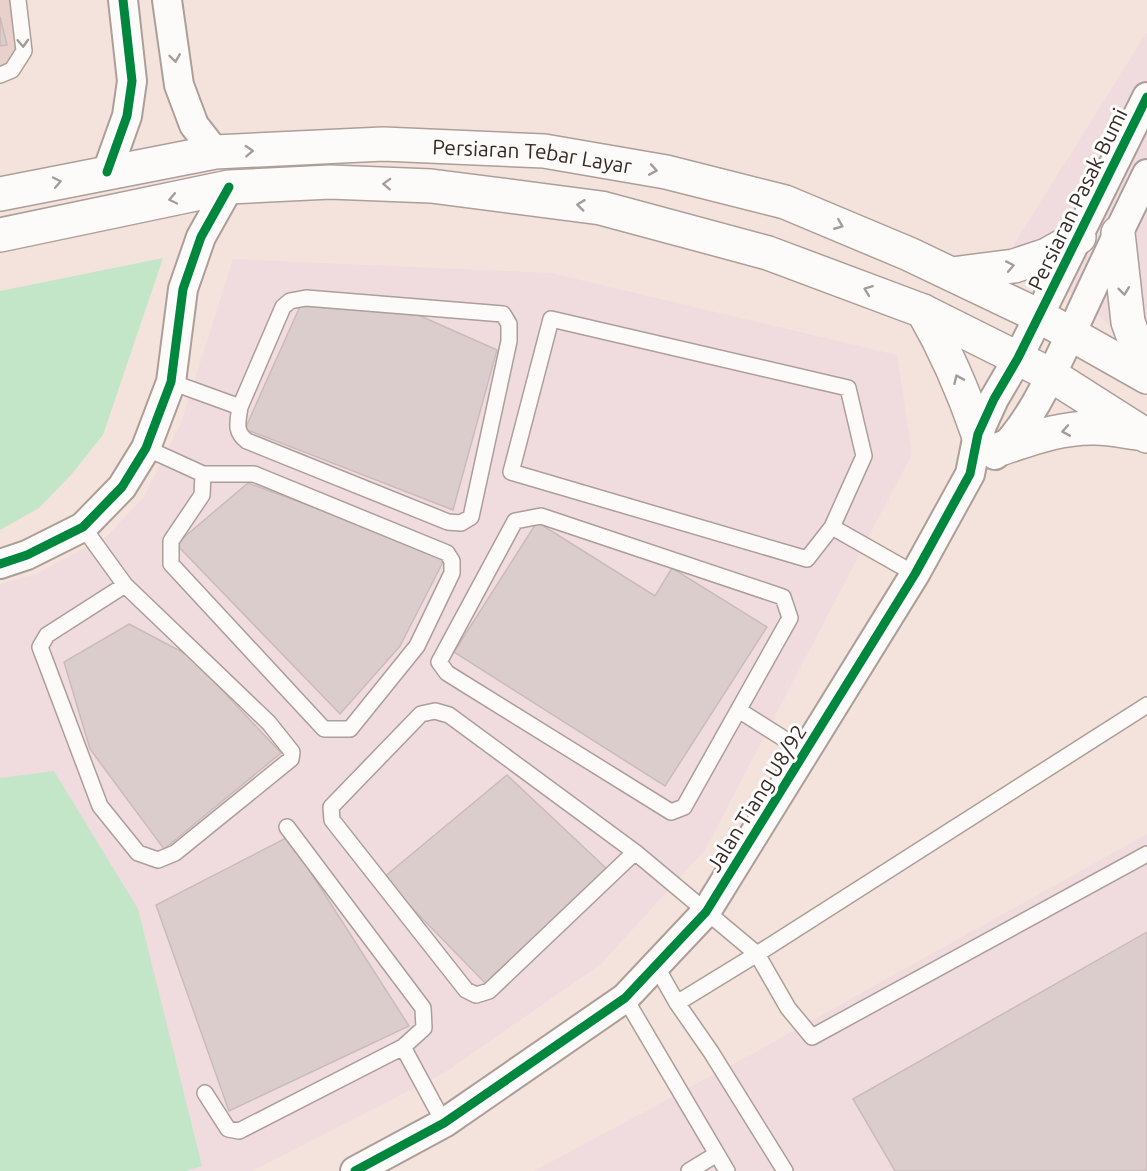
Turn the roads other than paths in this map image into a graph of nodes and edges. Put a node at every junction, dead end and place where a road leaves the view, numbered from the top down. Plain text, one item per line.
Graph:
1 (18, 0) edge
2 (123, 0) edge
3 (167, 0) edge
4 (0, 75) edge
5 (1147, 97) edge
6 (215, 152) junction
7 (107, 172) junction
8 (1147, 174) edge
9 (229, 187) junction
10 (0, 194) edge
11 (1118, 233) junction
12 (0, 235) edge
13 (1079, 237) junction
14 (952, 274) junction
15 (923, 311) junction
16 (1039, 316) junction
17 (1071, 332) junction
18 (1018, 358) junction
19 (1051, 375) junction
20 (1147, 376) edge
21 (171, 382) junction
22 (240, 407) junction
23 (1146, 435) edge
24 (990, 441) junction
25 (146, 448) junction
26 (203, 474) junction
27 (83, 527) junction
28 (832, 527) junction
29 (0, 564) edge
30 (915, 574) junction
31 (125, 585) junction
32 (1147, 705) edge
33 (740, 711) junction
34 (805, 752) junction
35 (287, 828) dead end
36 (635, 852) junction
37 (1147, 854) edge
38 (706, 912) junction
39 (757, 954) junction
40 (656, 966) junction
41 (625, 998) junction
42 (677, 1003) junction
43 (403, 1047) junction
44 (205, 1093) dead end
45 (444, 1123) junction
46 (717, 1154) junction
47 (355, 1171) edge
48 (689, 1171) edge
49 (727, 1171) edge
50 (785, 1171) edge

1 -> 4 lane
2 - 7 street
3 -> 6 street
5 - 13 street, Persiaran Pasak Bumi
6 - 7 main road, Persiaran Tebar Layar
6 -> 14 main road, Persiaran Tebar Layar
10 -> 7 main road, Persiaran Tebar Layar
8 - 11 street
9 -> 12 main road, Persiaran Tebar Layar
15 -> 9 main road, Persiaran Tebar Layar
9 - 21 street
11 - 17 street
11 -> 20 main road
14 -> 13 main road
13 - 16 street, Persiaran Pasak Bumi
14 - 16 main road, Persiaran Tebar Layar
15 - 18 main road, Persiaran Tebar Layar
24 -> 15 main road
16 - 17 main road, Persiaran Tebar Layar
16 - 18 street, Jalan Tiang U8/92
17 - 19 street, Jalan Tiang U8/92
17 - 20 main road, Persiaran Tebar Layar
18 - 19 main road, Persiaran Tebar Layar
18 - 24 street, Jalan Tiang U8/92
19 - 23 main road, Persiaran Tebar Layar
19 - 24 street, Jalan Tiang U8/92
21 - 22 lane
21 - 25 street
22 - 22 lane
23 -> 24 main road
24 - 30 street, Jalan Tiang U8/92
25 - 26 lane
25 - 27 street
26 - 26 lane
27 - 29 street
27 - 31 lane
28 - 28 lane
28 - 30 lane
30 - 34 street, Jalan Tiang U8/92
31 - 31 lane
32 - 39 lane
33 - 33 lane
33 - 34 lane
34 - 38 street, Jalan Tiang U8/92
35 - 43 lane
36 - 36 lane
36 - 38 lane
37 - 39 lane
38 - 39 lane
38 - 40 street, Jalan Tiang U8/92
39 - 42 lane
40 - 41 street, Jalan Tiang U8/92
40 - 42 lane
41 - 45 street, Jalan Tiang U8/92
41 - 46 lane
42 - 50 lane
43 - 44 lane
43 - 45 lane
45 - 47 street, Jalan Tiang U8/92
46 - 48 lane
46 - 49 lane

